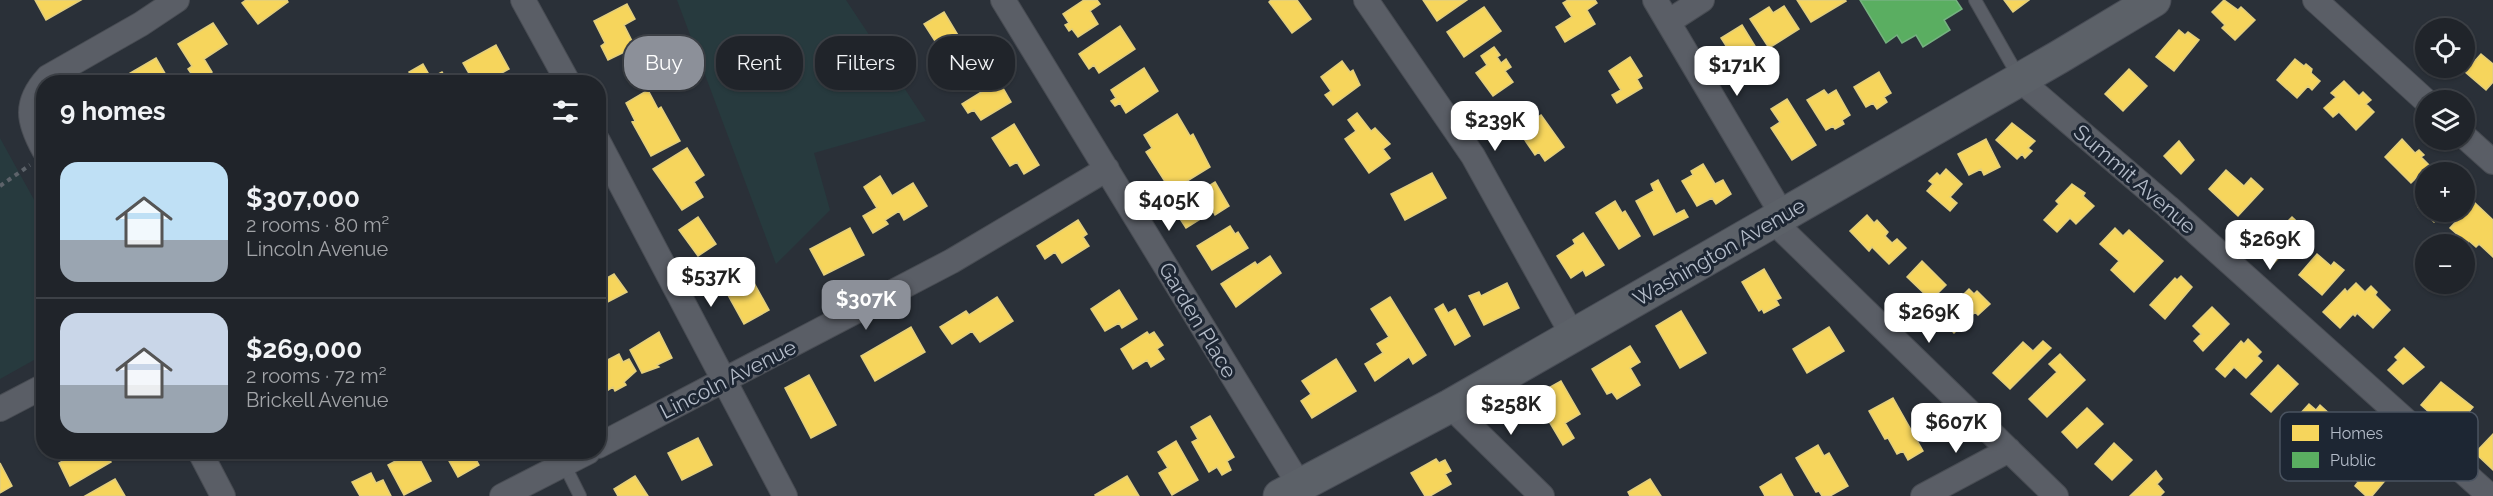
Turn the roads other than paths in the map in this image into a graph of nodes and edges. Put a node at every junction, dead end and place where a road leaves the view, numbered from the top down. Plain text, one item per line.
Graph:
1 (177, 0) edge
2 (524, 0) edge
3 (1003, 0) edge
4 (1366, 0) edge
5 (1655, 0) edge
6 (1702, 0) edge
7 (1975, 0) edge
8 (2154, 0) edge
9 (2315, 0) edge
10 (1668, 22) junction
11 (52, 75) edge
12 (563, 75) edge
13 (2020, 80) junction
14 (2415, 91) edge
15 (36, 95) edge
16 (36, 142) edge
17 (2475, 146) edge
18 (606, 156) edge
19 (2493, 162) edge
20 (1107, 169) junction
21 (1778, 219) junction
22 (1573, 336) junction
23 (725, 380) junction
24 (36, 390) edge
25 (1450, 406) junction
26 (0, 409) edge
27 (2396, 412) edge
28 (606, 442) edge
29 (2009, 450) junction
30 (204, 459) edge
31 (574, 459) edge
32 (564, 464) junction
33 (2473, 481) edge
34 (1290, 491) edge
35 (223, 496) edge
36 (502, 496) edge
37 (580, 496) edge
38 (784, 496) edge
39 (1542, 496) edge
40 (1923, 496) edge
41 (2056, 496) edge
42 (2490, 496) edge

1 - 11 street
2 - 12 street
3 - 20 street, Garden Place
4 - 22 street
5 - 10 street
6 - 10 street
7 - 13 lane
8 - 13 main road, Washington Avenue
9 - 14 street
10 - 21 street
13 - 21 main road, Washington Avenue
13 - 27 street, Summit Avenue
15 - 16 street
17 - 19 street
18 - 23 street
20 - 23 street, Lincoln Avenue
20 - 34 street, Garden Place
21 - 22 main road, Washington Avenue
21 - 29 street
22 - 25 main road, Washington Avenue
23 - 28 street, Lincoln Avenue
23 - 38 street
24 - 26 street
25 - 34 main road, Washington Avenue
25 - 39 street
29 - 40 street
29 - 41 street
30 - 35 street
31 - 32 street
32 - 36 street
32 - 37 lane
33 - 42 street, Summit Avenue

